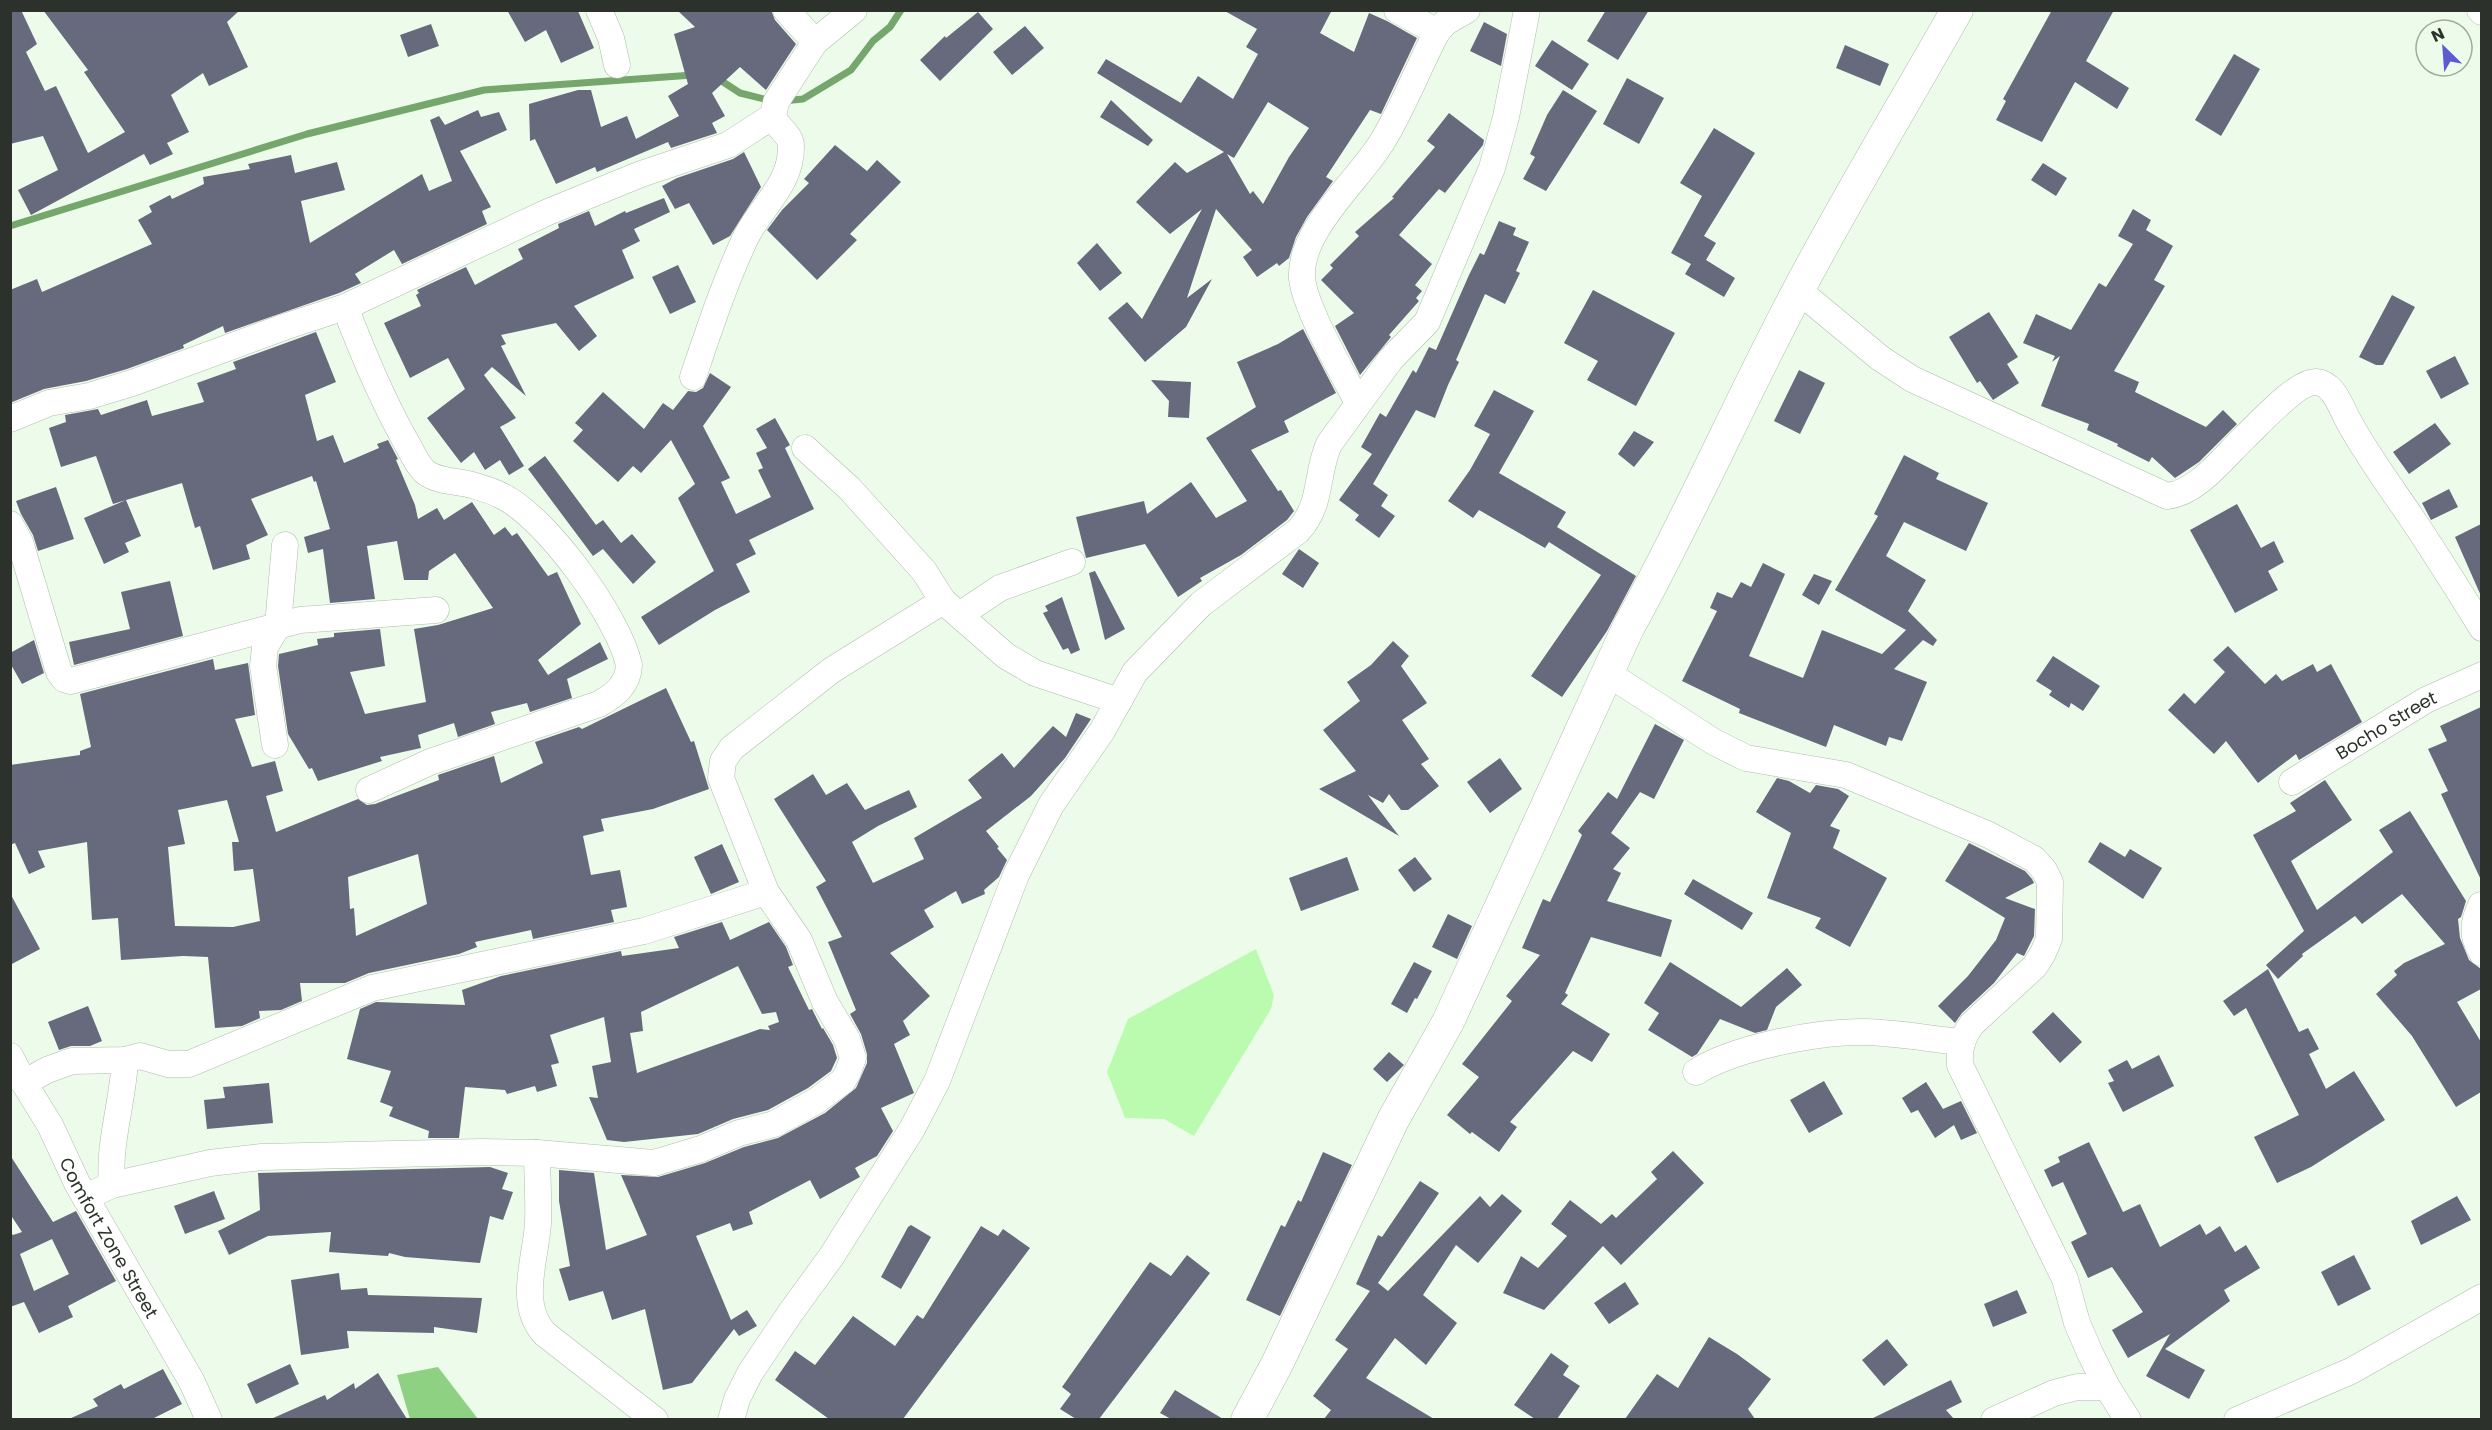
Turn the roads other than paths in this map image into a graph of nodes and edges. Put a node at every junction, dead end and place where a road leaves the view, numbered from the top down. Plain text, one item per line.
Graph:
1 (598, 10) edge
2 (786, 10) edge
3 (854, 10) edge
4 (1397, 10) edge
5 (1467, 10) edge
6 (1527, 10) edge
7 (1957, 10) edge
8 (1437, 32) junction
9 (815, 42) junction
10 (617, 65) dead end
11 (773, 116) junction
12 (1798, 290) junction
13 (345, 307) junction
14 (693, 377) dead end
15 (1358, 403) junction
16 (10, 419) edge
17 (805, 448) dead end
18 (14, 537) edge
19 (285, 545) dead end
20 (1072, 562) dead end
21 (952, 607) junction
22 (436, 610) dead end
23 (278, 625) junction
24 (2481, 628) edge
25 (1607, 673) junction
26 (2481, 675) edge
27 (1119, 701) junction
28 (275, 745) dead end
29 (2292, 782) dead end
30 (369, 790) dead end
31 (766, 892) junction
32 (2481, 905) edge
33 (2481, 953) edge
34 (1962, 1042) junction
35 (10, 1056) edge
36 (124, 1060) junction
37 (1696, 1072) dead end
38 (24, 1083) junction
39 (537, 1153) junction
40 (112, 1185) junction
41 (86, 1197) junction
42 (2481, 1297) edge
43 (2107, 1388) junction
44 (209, 1419) edge
45 (656, 1419) edge
46 (731, 1419) edge
47 (1247, 1419) edge
48 (1994, 1419) edge
49 (2128, 1419) edge
50 (2237, 1419) edge

1 - 10 street
2 - 9 street
3 - 9 street
4 - 8 street
5 - 8 street
6 - 15 street
7 - 12 street
8 - 15 street
9 - 11 street
11 - 13 street
11 - 14 street
12 - 24 street
12 - 25 street
13 - 16 street
13 - 30 street
15 - 27 street
17 - 21 street
18 - 23 street
19 - 23 street
20 - 21 street
21 - 27 street
21 - 31 street
22 - 23 street
23 - 28 street
25 - 34 street
25 - 47 street
26 - 29 street, Bocho Street
27 - 46 street
31 - 36 street
31 - 39 street
32 - 33 street
34 - 37 street
34 - 43 street
35 - 38 street, Comfort Zone Street
36 - 38 street
36 - 40 street
38 - 41 street, Comfort Zone Street
39 - 40 street
39 - 45 street
40 - 41 street
41 - 44 street, Comfort Zone Street
42 - 50 street
43 - 48 street
43 - 49 street

